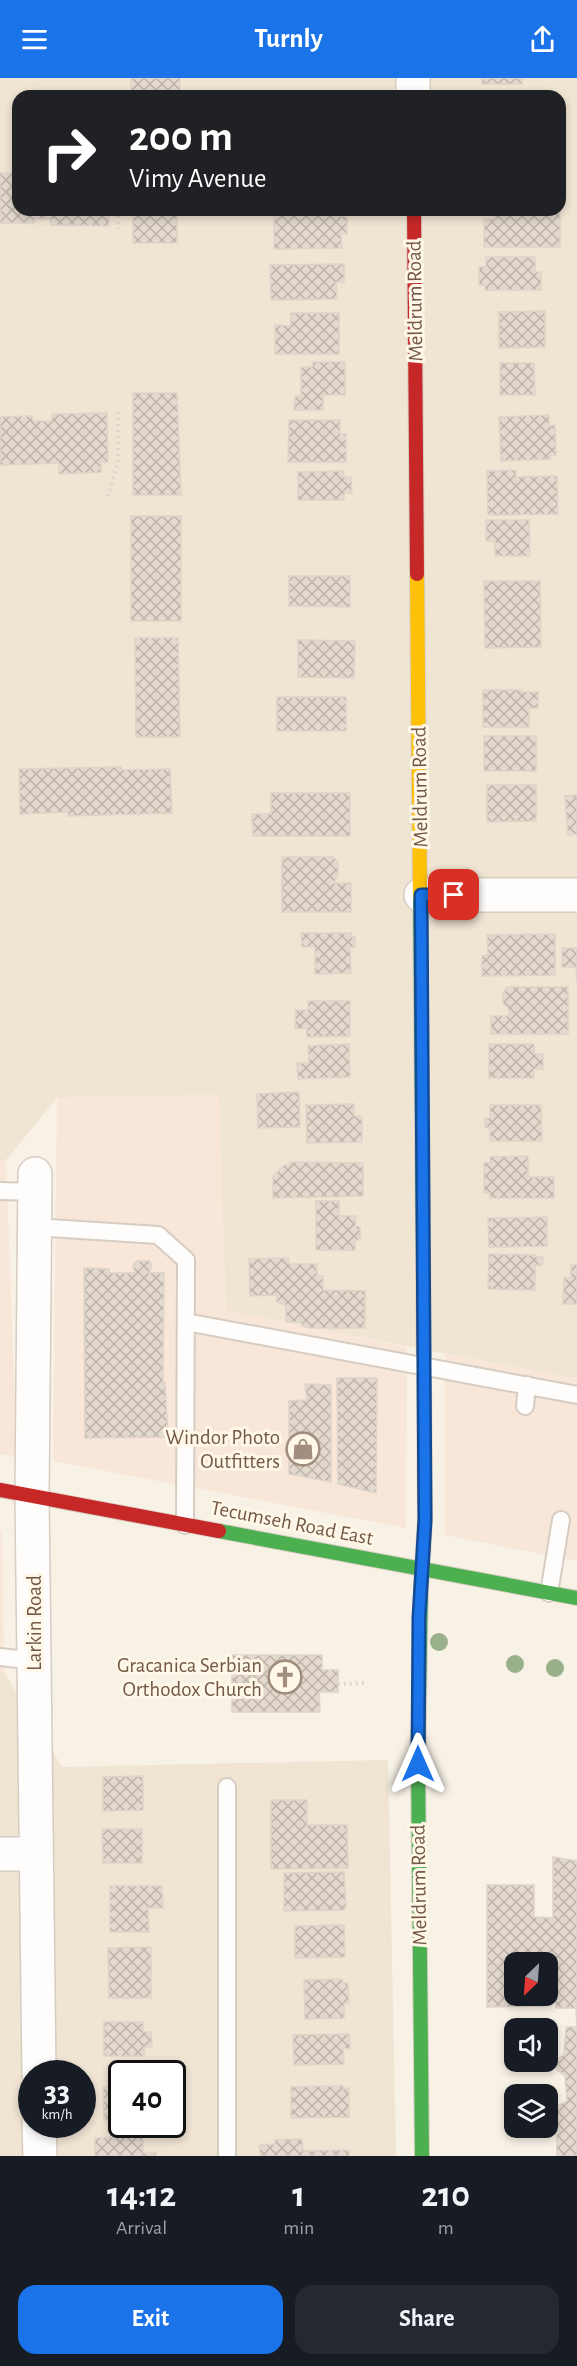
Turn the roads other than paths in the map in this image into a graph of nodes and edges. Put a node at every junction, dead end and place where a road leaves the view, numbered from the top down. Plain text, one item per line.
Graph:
1 (414, 216) edge
2 (421, 895) junction
3 (577, 895) edge
4 (34, 1183) joint
5 (0, 1191) edge
6 (34, 1227) junction
7 (186, 1322) junction
8 (424, 1366) junction
9 (527, 1385) junction
10 (577, 1395) edge
11 (525, 1406) dead end
12 (0, 1490) edge
13 (32, 1496) junction
14 (561, 1520) dead end
15 (184, 1525) junction
16 (422, 1569) junction
17 (549, 1593) junction
18 (577, 1598) edge
19 (0, 1657) edge
20 (35, 1661) junction
21 (227, 1787) dead end
22 (0, 1854) edge
23 (36, 1854) junction
24 (39, 2060) edge
25 (39, 2138) edge
26 (40, 2156) edge
27 (227, 2156) edge
28 (422, 2156) edge

1 - 2 street, Meldrum Road
2 - 3 street
2 - 8 street, Meldrum Road
4 - 5 lane
4 - 6 street, Larkin Road
6 - 7 lane
6 - 13 street, Larkin Road
7 - 8 lane
7 - 15 lane
8 - 9 lane
8 - 16 street, Meldrum Road
9 - 10 lane
9 - 11 lane
12 - 13 street, Tecumseh Road East
13 - 15 street, Tecumseh Road East
13 - 20 street, Larkin Road
14 - 17 lane
15 - 16 street, Tecumseh Road East
16 - 17 street, Tecumseh Road East
16 - 28 street, Meldrum Road
17 - 18 street, Tecumseh Road East
19 - 20 lane
20 - 23 street, Larkin Road
21 - 27 lane
22 - 23 street
23 - 24 street, Larkin Road
25 - 26 street

